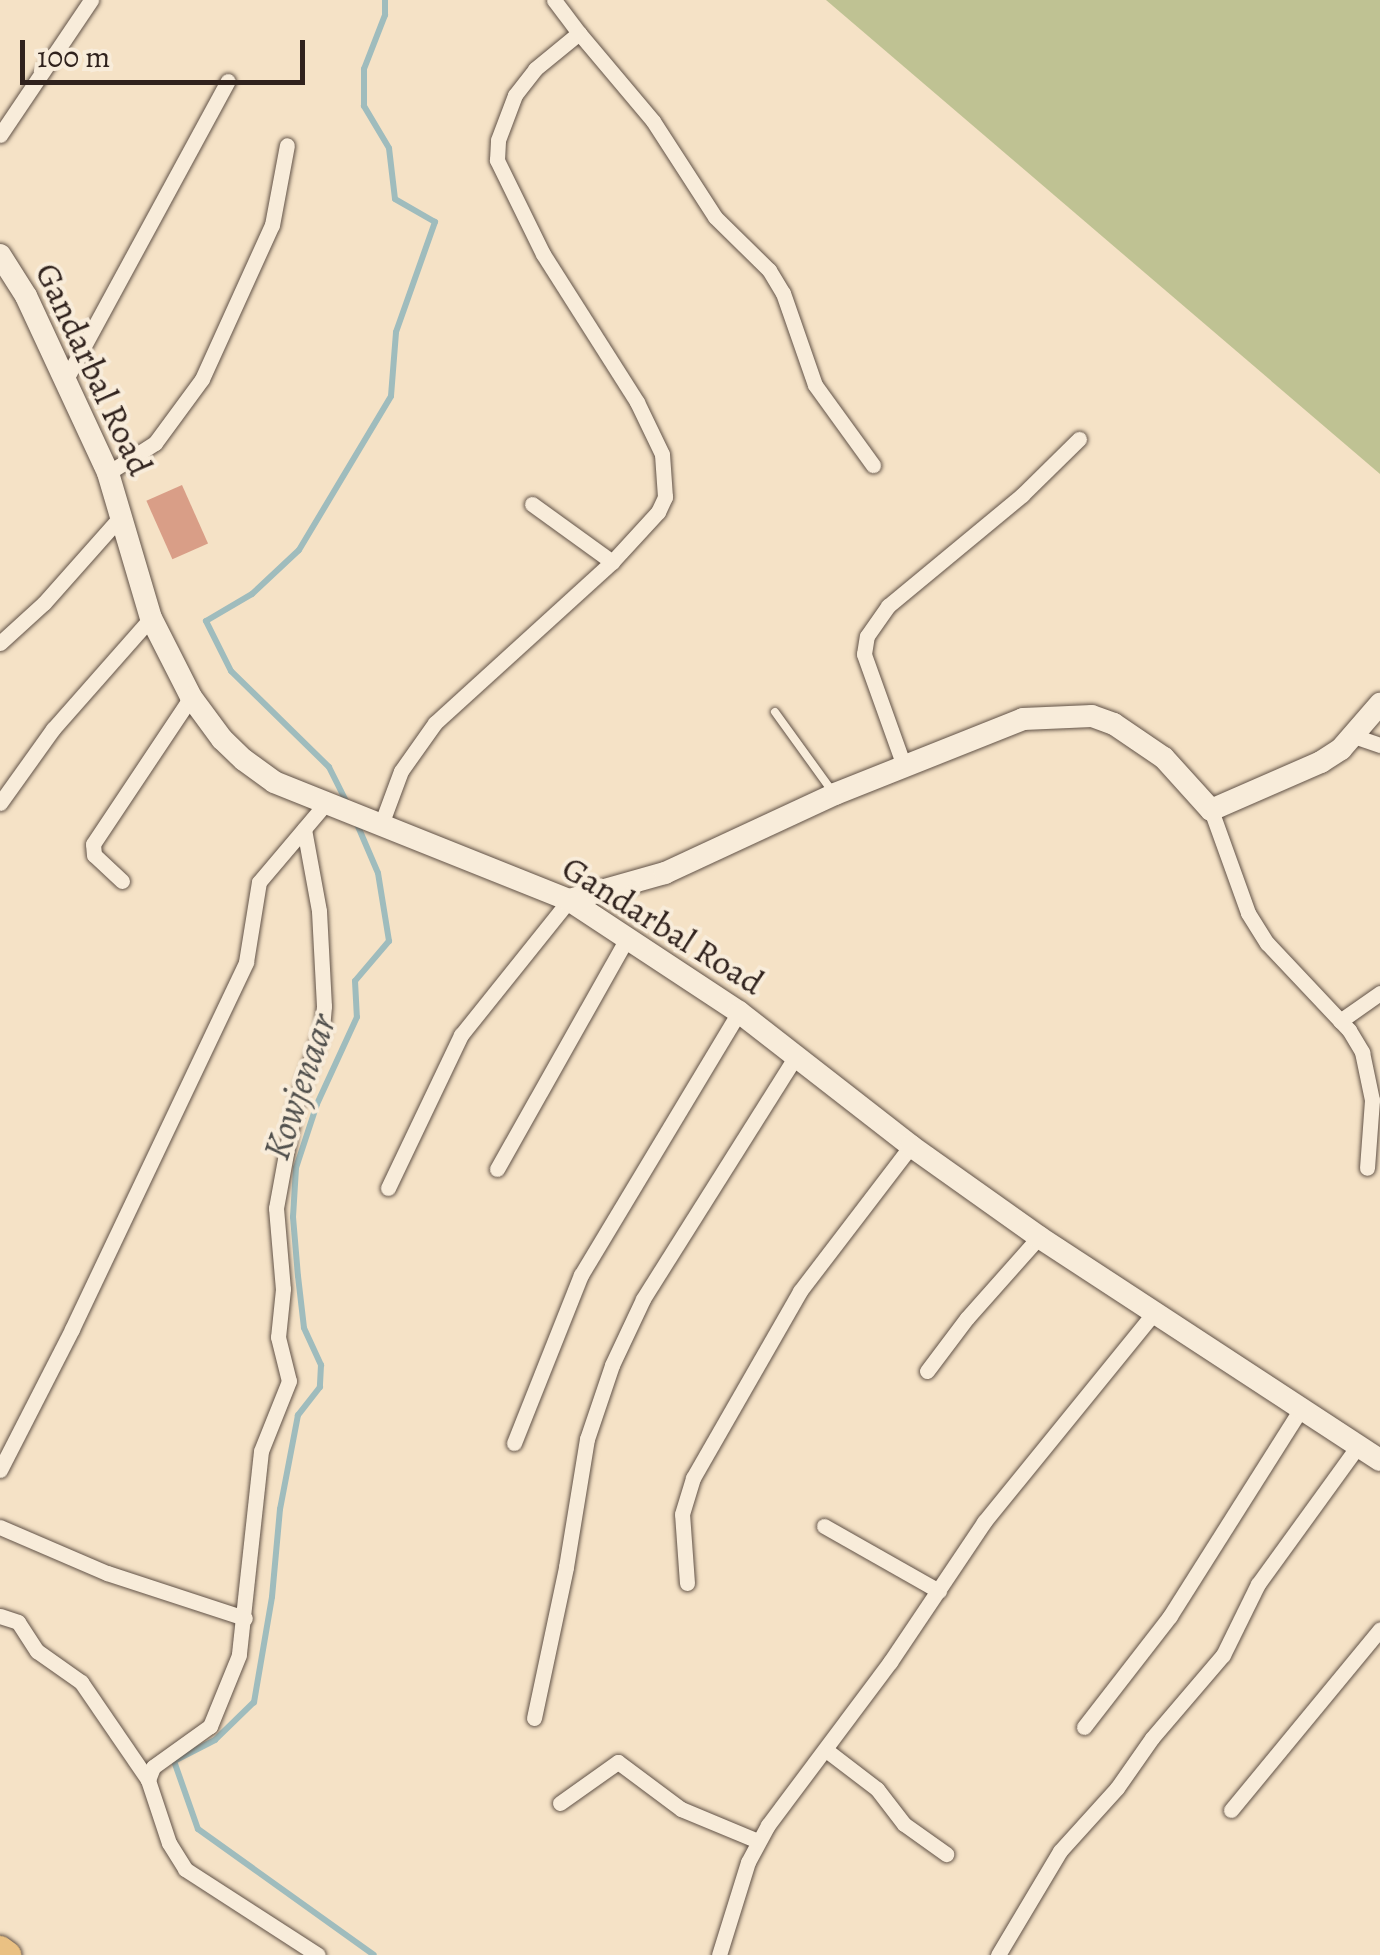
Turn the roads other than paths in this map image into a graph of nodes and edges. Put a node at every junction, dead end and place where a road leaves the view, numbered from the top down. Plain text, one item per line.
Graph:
1 (90, 0) edge
2 (554, 0) edge
3 (579, 33) junction
4 (228, 82) dead end
5 (0, 135) edge
6 (287, 145) dead end
7 (0, 255) edge
8 (66, 378) junction
9 (1079, 440) dead end
10 (874, 465) dead end
11 (108, 473) junction
12 (532, 504) dead end
13 (122, 515) junction
14 (612, 562) junction
15 (151, 618) junction
16 (0, 644) edge
17 (191, 698) junction
18 (1380, 704) edge
19 (775, 712) dead end
20 (1354, 736) junction
21 (1380, 745) edge
22 (904, 766) junction
23 (835, 794) junction
24 (0, 803) edge
25 (327, 803) junction
26 (1211, 810) junction
27 (381, 822) junction
28 (304, 829) junction
29 (122, 881) dead end
30 (569, 900) junction
31 (627, 938) junction
32 (1380, 993) edge
33 (740, 1012) junction
34 (1340, 1020) junction
35 (797, 1054) junction
36 (911, 1146) junction
37 (497, 1168) dead end
38 (1367, 1168) dead end
39 (388, 1188) dead end
40 (1039, 1237) junction
41 (1156, 1310) junction
42 (927, 1372) dead end
43 (1302, 1409) junction
44 (514, 1442) dead end
45 (1358, 1446) junction
46 (1380, 1460) edge
47 (0, 1470) edge
48 (824, 1526) dead end
49 (0, 1528) edge
50 (687, 1583) dead end
51 (939, 1590) junction
52 (0, 1616) edge
53 (245, 1618) junction
54 (1380, 1629) edge
55 (534, 1718) dead end
56 (1084, 1727) dead end
57 (826, 1750) junction
58 (148, 1780) junction
59 (560, 1803) dead end
60 (1231, 1810) dead end
61 (758, 1841) junction
62 (946, 1854) dead end
63 (0, 1950) edge
64 (7, 1955) edge
65 (318, 1955) edge
66 (719, 1955) edge
67 (998, 1955) edge

1 - 5 street
2 - 3 street
3 - 10 street
3 - 14 street
4 - 8 street
6 - 11 street
7 - 8 street, Gandarbal Road
8 - 11 street, Gandarbal Road
9 - 22 street
11 - 13 street, Gandarbal Road
12 - 14 street
13 - 15 street, Gandarbal Road
13 - 16 street
14 - 27 street
15 - 17 street, Gandarbal Road
15 - 24 street
17 - 25 street, Gandarbal Road
17 - 29 street
18 - 20 street
19 - 23 lane
20 - 21 street
20 - 26 street
22 - 23 street
22 - 26 street
23 - 30 street
25 - 27 street, Gandarbal Road
25 - 28 street
26 - 34 street
27 - 30 street, Gandarbal Road
28 - 47 street
28 - 53 street
30 - 31 street, Gandarbal Road
30 - 39 street
31 - 33 street, Gandarbal Road
31 - 37 street
32 - 34 street
33 - 35 street, Gandarbal Road
33 - 44 street
34 - 38 street
35 - 36 street, Gandarbal Road
35 - 55 street
36 - 40 street, Gandarbal Road
36 - 50 street
40 - 41 street, Gandarbal Road
40 - 42 street
41 - 43 street, Gandarbal Road
41 - 51 street
43 - 45 street, Gandarbal Road
43 - 56 street
45 - 46 street, Gandarbal Road
45 - 67 street
48 - 51 street
49 - 53 street
51 - 57 street
52 - 58 street
53 - 58 street
54 - 60 street
57 - 61 street
57 - 62 street
58 - 65 street
59 - 61 street
61 - 66 street
63 - 64 highway

